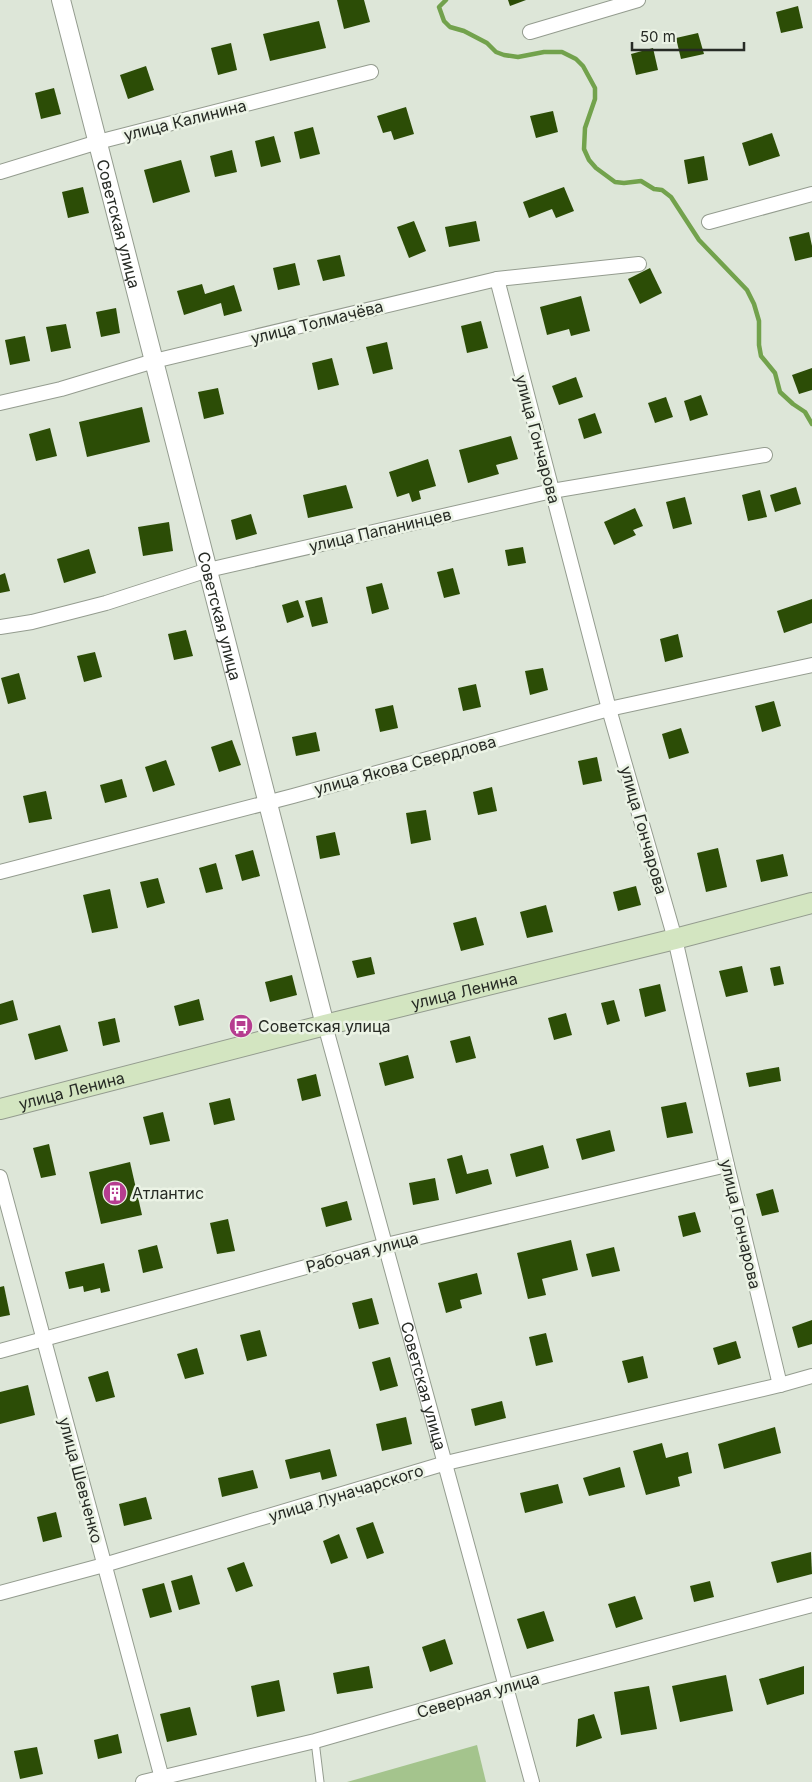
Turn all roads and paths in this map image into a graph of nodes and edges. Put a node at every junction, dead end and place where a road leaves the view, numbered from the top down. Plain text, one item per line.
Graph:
1 (62, 0) edge
2 (638, 0) edge
3 (530, 32) dead end
4 (371, 72) dead end
5 (98, 142) junction
6 (0, 172) edge
7 (812, 194) edge
8 (709, 222) dead end
9 (639, 264) dead end
10 (497, 279) junction
11 (154, 361) junction
12 (0, 403) edge
13 (765, 455) dead end
14 (552, 491) junction
15 (208, 570) junction
16 (0, 627) edge
17 (812, 665) edge
18 (609, 709) junction
19 (269, 802) junction
20 (0, 872) edge
21 (812, 903) edge
22 (675, 939) junction
23 (325, 1025) junction
24 (0, 1109) edge
25 (727, 1164) junction
26 (0, 1177) edge
27 (386, 1245) junction
28 (43, 1339) junction
29 (0, 1350) edge
30 (812, 1376) edge
31 (780, 1385) junction
32 (446, 1463) junction
33 (104, 1565) junction
34 (0, 1593) edge
35 (812, 1605) edge
36 (507, 1686) junction
37 (315, 1741) junction
38 (162, 1780) edge
39 (142, 1782) edge
40 (320, 1782) edge
41 (532, 1782) edge

1 - 5 street, Советская улица
2 - 3 street
4 - 5 street, улица Калинина
5 - 6 street, улица Калинина
5 - 11 street, Советская улица
7 - 8 street
9 - 10 street, улица Толмачёва
10 - 11 street, улица Толмачёва
10 - 14 street, улица Гончарова
11 - 12 street, улица Толмачёва
11 - 15 street, Советская улица
13 - 14 street, улица Папанинцев
14 - 15 street, улица Папанинцев
14 - 18 street, улица Гончарова
15 - 16 street, улица Папанинцев
15 - 19 street, Советская улица
17 - 18 street, улица Якова Свердлова
18 - 19 street, улица Якова Свердлова
18 - 22 street, улица Гончарова
19 - 20 street, улица Якова Свердлова
19 - 23 street, Советская улица
21 - 22 main road, улица Ленина
22 - 23 main road, улица Ленина
22 - 25 street, улица Гончарова
23 - 24 main road, улица Ленина
23 - 27 street, Советская улица
25 - 27 street, Рабочая улица
25 - 31 street, улица Гончарова
26 - 28 street, улица Шевченко
27 - 28 street, Рабочая улица
27 - 32 street, Советская улица
28 - 29 street, Рабочая улица
28 - 33 street, улица Шевченко
30 - 31 street, улица Луначарского
31 - 32 street, улица Луначарского
32 - 33 street, улица Луначарского
32 - 36 street, Советская улица
33 - 34 street, улица Луначарского
33 - 38 street, улица Шевченко
35 - 36 street, Северная улица
36 - 37 street, Северная улица
36 - 41 street, Советская улица
37 - 38 street, Северная улица
37 - 40 lane
38 - 39 street, Северная улица

